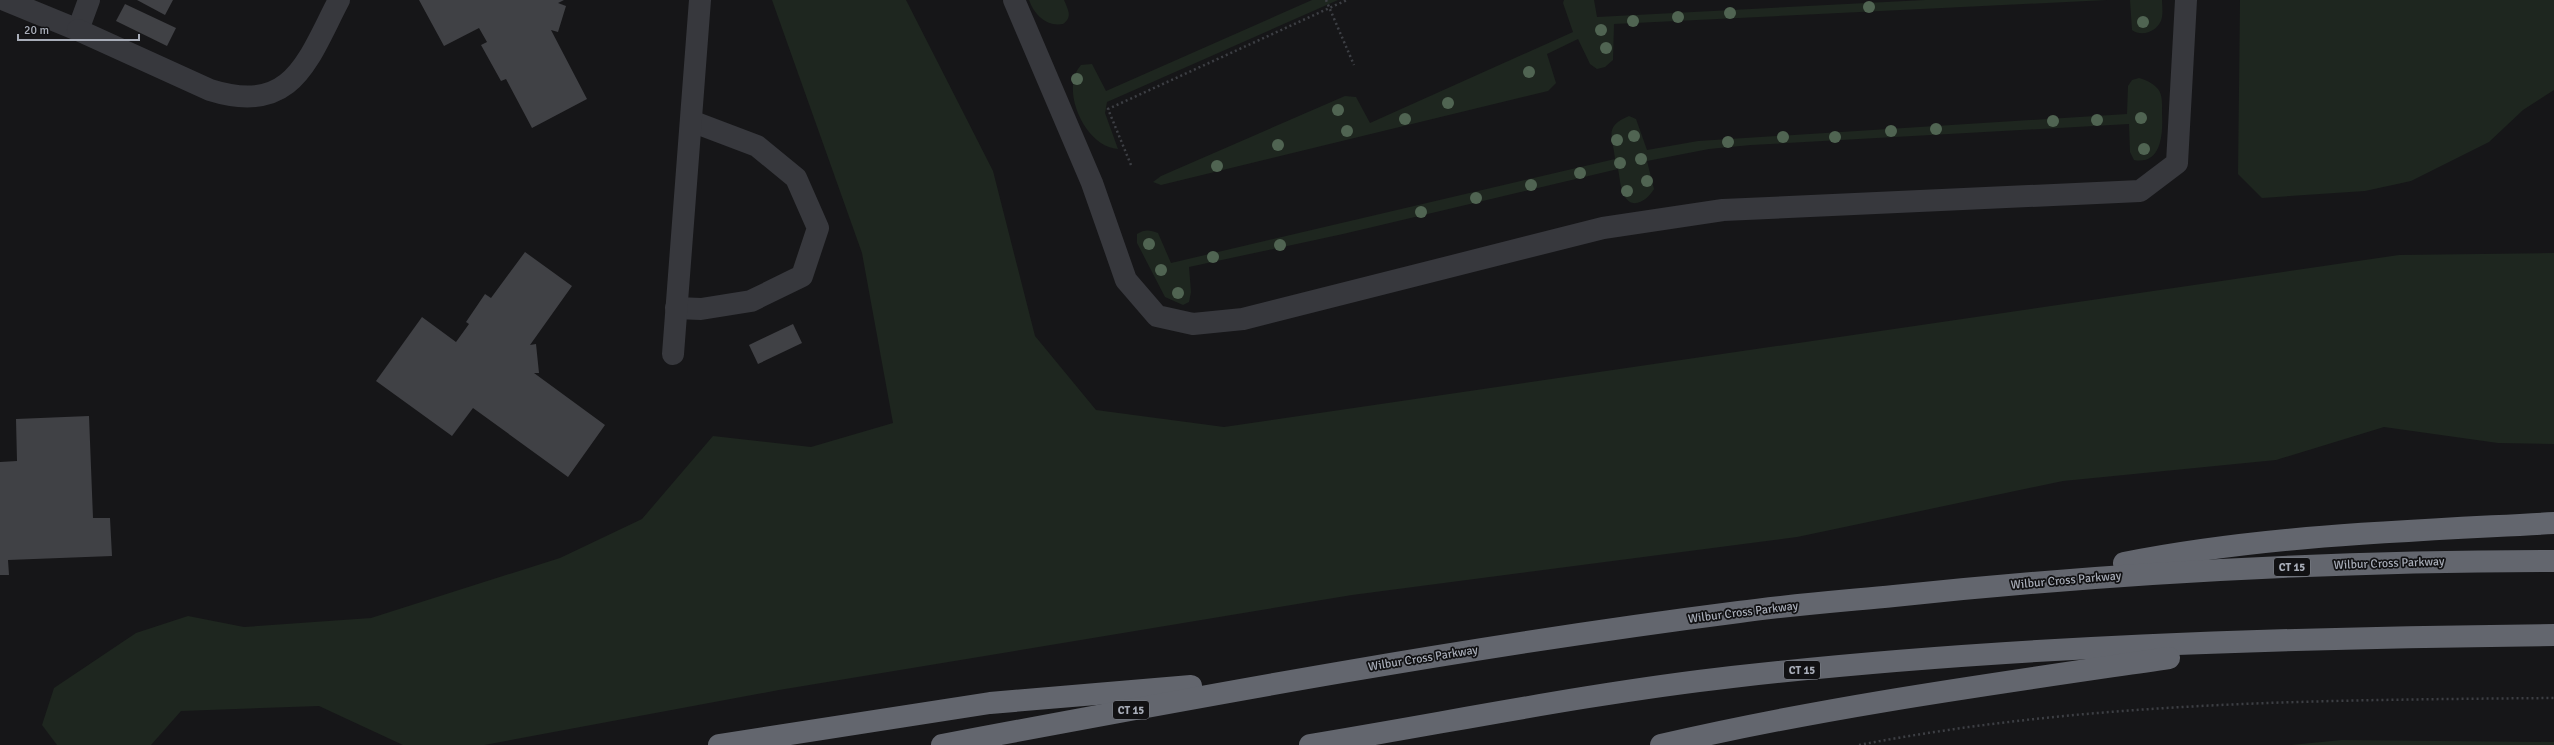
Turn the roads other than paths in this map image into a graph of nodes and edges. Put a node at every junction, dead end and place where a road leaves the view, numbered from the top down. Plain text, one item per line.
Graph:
1 (5, 0) edge
2 (89, 0) edge
3 (339, 0) edge
4 (700, 0) edge
5 (1014, 0) edge
6 (2186, 0) edge
7 (78, 30) junction
8 (691, 121) junction
9 (676, 308) junction
10 (673, 354) dead end
11 (2554, 523) edge
12 (2554, 561) edge
13 (2030, 582) junction
14 (2554, 635) edge
15 (2299, 640) junction
16 (1320, 676) junction
17 (719, 745) edge
18 (942, 745) edge
19 (1310, 745) edge
20 (1661, 745) edge

1 - 7 lane
2 - 7 lane
3 - 7 lane
4 - 8 lane
5 - 6 lane
8 - 9 lane
8 - 9 lane
9 - 10 lane
11 - 13 highway
12 - 13 highway, Wilbur Cross Parkway / CT 15
13 - 16 highway, Wilbur Cross Parkway / CT 15
14 - 15 highway, CT 15
15 - 19 highway, CT 15
15 - 20 highway
16 - 17 highway
16 - 18 highway, Wilbur Cross Parkway / CT 15

